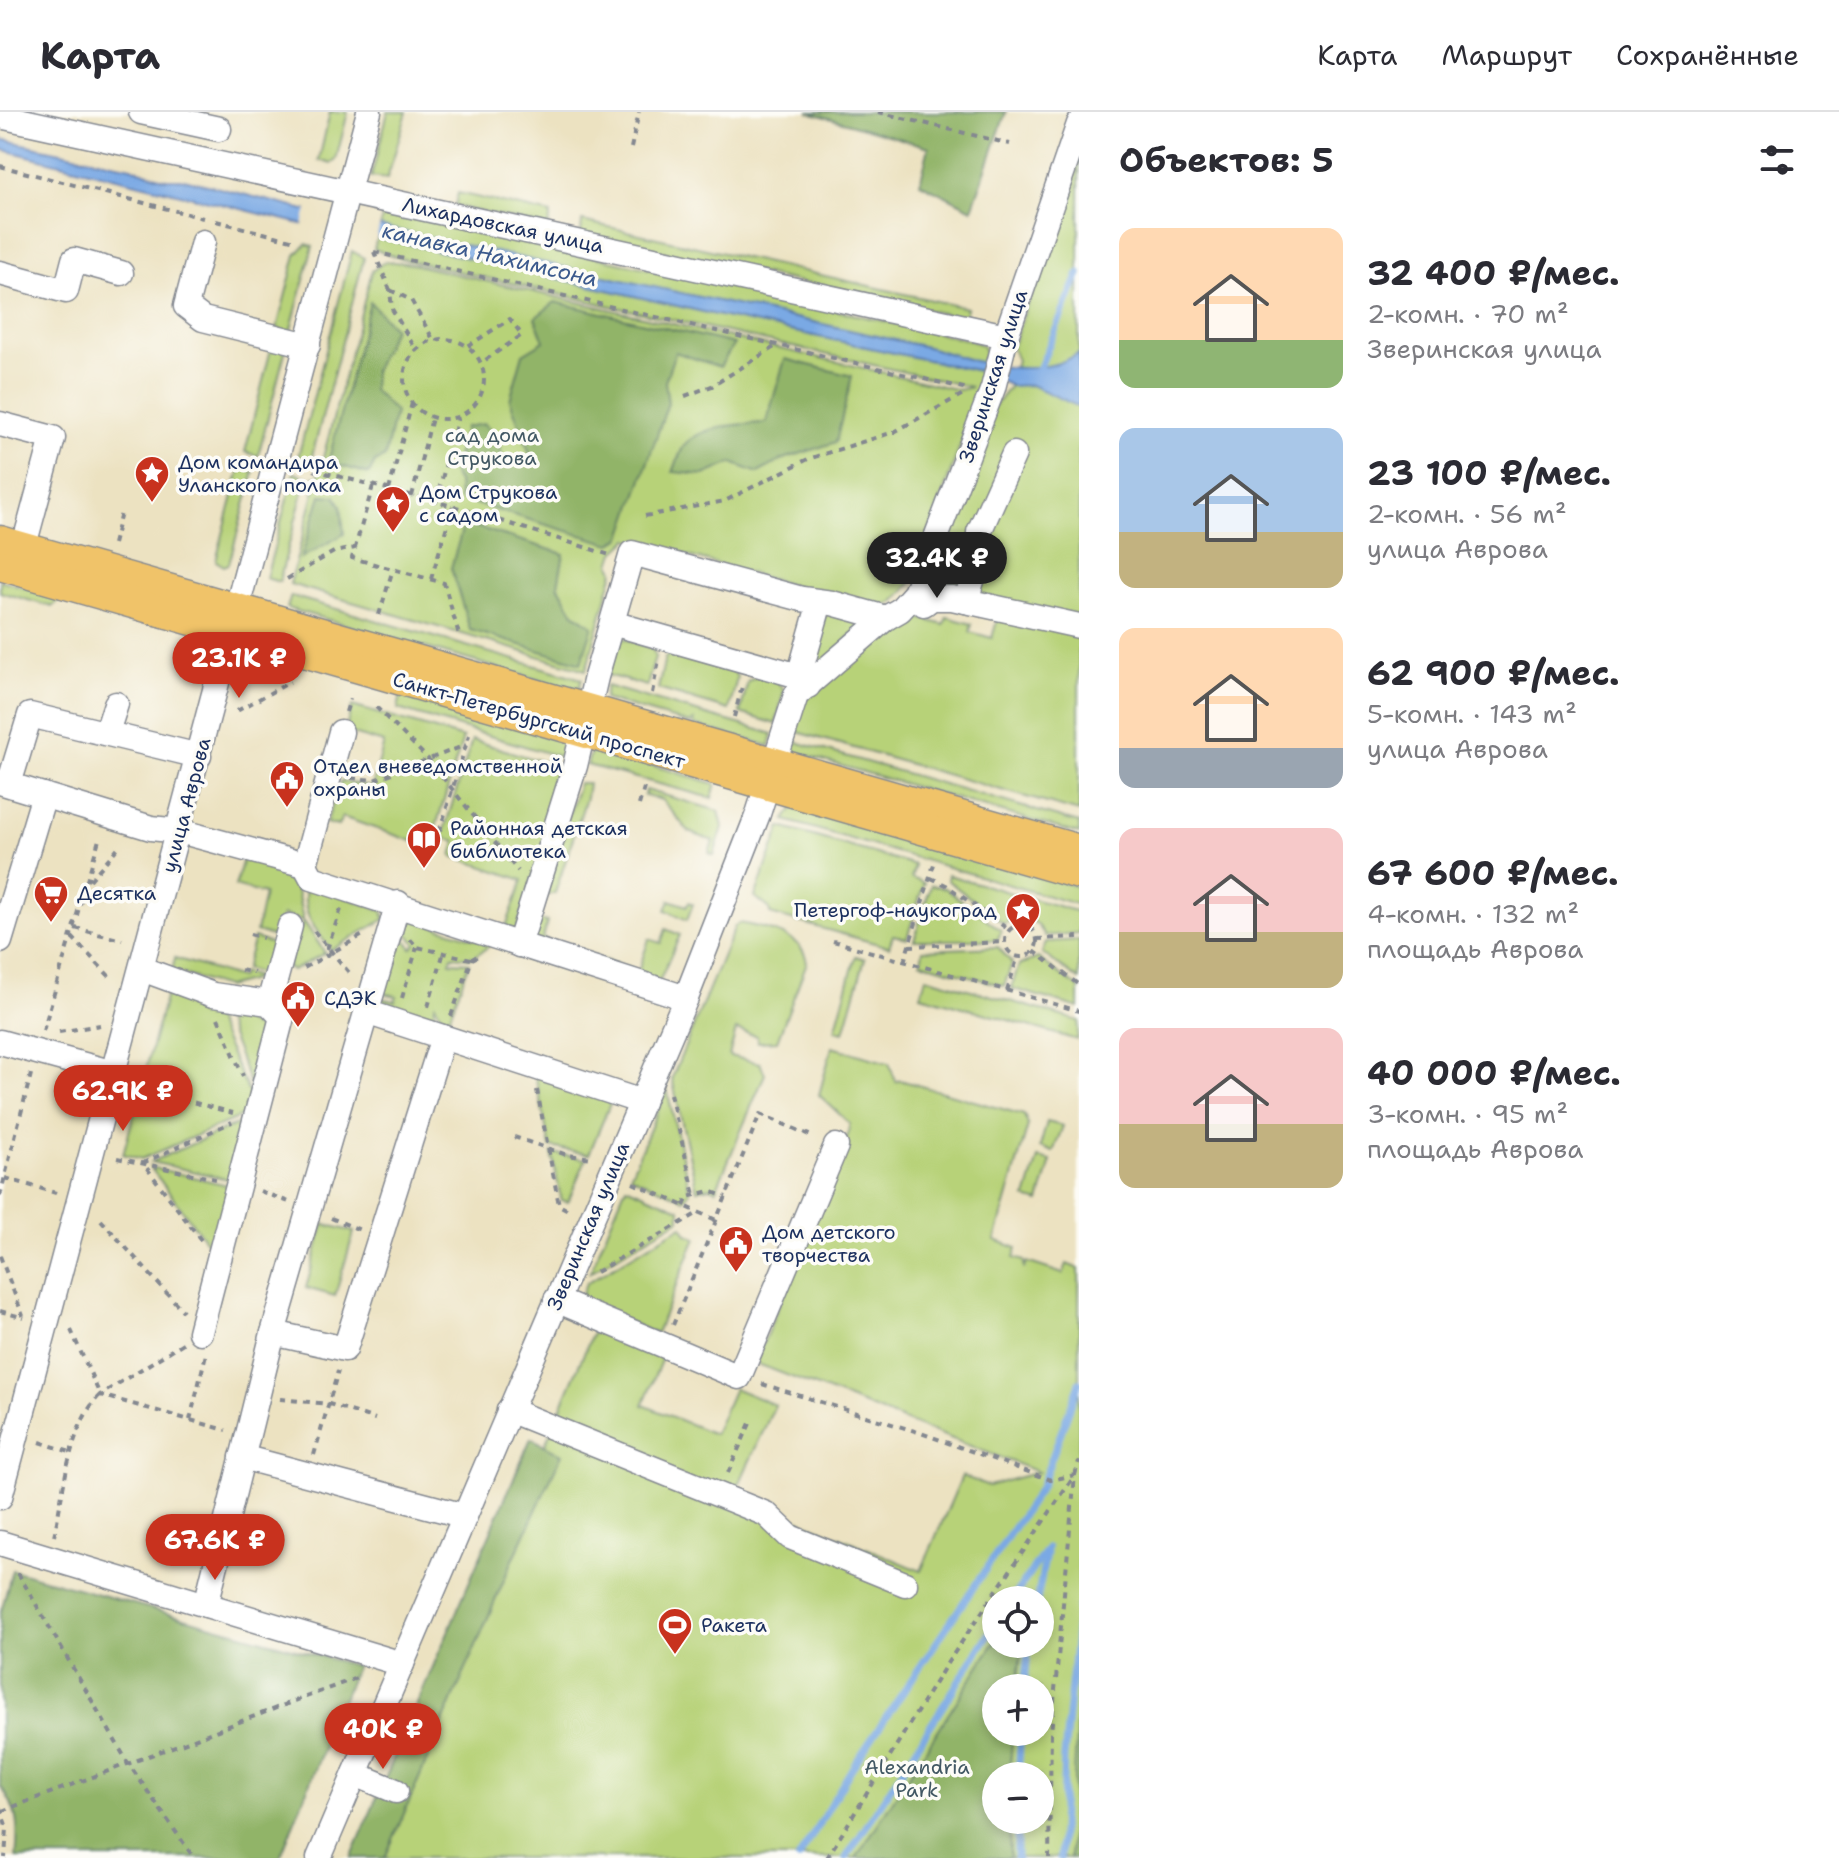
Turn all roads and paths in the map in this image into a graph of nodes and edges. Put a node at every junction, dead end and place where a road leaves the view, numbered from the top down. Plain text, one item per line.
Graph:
1 (141, 112) edge
2 (369, 112) edge
3 (639, 112) edge
4 (878, 112) edge
5 (0, 116) edge
6 (221, 120) edge
7 (1079, 124) edge
8 (1010, 144) dead end
9 (631, 148) dead end
10 (213, 163) junction
11 (0, 166) edge
12 (346, 198) junction
13 (295, 241) dead end
14 (203, 242) dead end
15 (0, 273) edge
16 (121, 273) dead end
17 (390, 290) junction
18 (434, 341) junction
19 (308, 345) junction
20 (1003, 345) junction
21 (468, 346) junction
22 (776, 346) junction
23 (416, 350) junction
24 (481, 363) junction
25 (986, 387) junction
26 (685, 396) dead end
27 (412, 403) junction
28 (458, 417) junction
29 (432, 418) junction
30 (0, 424) edge
31 (1014, 454) dead end
32 (314, 470) dead end
33 (373, 486) junction
34 (389, 490) junction
35 (412, 496) junction
36 (436, 502) junction
37 (453, 506) junction
38 (121, 513) dead end
39 (645, 516) dead end
40 (113, 544) dead end
41 (355, 548) junction
42 (632, 553) junction
43 (10, 556) edge
44 (393, 569) junction
45 (287, 579) dead end
46 (431, 579) junction
47 (966, 601) junction
48 (820, 602) junction
49 (924, 604) dead end
50 (379, 615) dead end
51 (886, 618) junction
52 (235, 621) junction
53 (612, 623) junction
54 (1079, 626) edge
55 (460, 638) dead end
56 (665, 638) junction
57 (748, 661) junction
58 (804, 681) junction
59 (290, 682) dead end
60 (652, 693) dead end
61 (350, 699) dead end
62 (116, 704) dead end
63 (348, 707) dead end
64 (376, 707) dead end
65 (237, 711) dead end
66 (734, 717) dead end
67 (585, 721) junction
68 (107, 732) junction
69 (341, 732) dead end
70 (469, 735) dead end
71 (466, 745) junction
72 (199, 756) junction
73 (428, 759) junction
74 (772, 774) junction
75 (329, 776) junction
76 (4, 783) edge
77 (645, 784) dead end
78 (452, 789) junction
79 (44, 795) junction
80 (639, 805) dead end
81 (138, 824) junction
82 (179, 831) junction
83 (436, 843) dead end
84 (1079, 850) edge
85 (95, 852) dead end
86 (934, 864) dead end
87 (305, 865) junction
88 (1079, 874) edge
89 (930, 878) junction
90 (87, 884) junction
91 (348, 889) junction
92 (535, 893) junction
93 (396, 911) junction
94 (298, 923) joint
95 (75, 928) junction
96 (1009, 930) junction
97 (72, 937) junction
98 (1079, 937) edge
99 (1037, 939) junction
100 (122, 940) dead end
101 (0, 941) edge
102 (833, 941) dead end
103 (1005, 942) junction
104 (512, 943) junction
105 (909, 946) junction
106 (417, 947) junction
107 (329, 951) junction
108 (1034, 951) junction
109 (443, 955) junction
110 (1018, 956) junction
111 (472, 959) junction
112 (904, 962) junction
113 (142, 969) junction
114 (61, 972) dead end
115 (112, 979) dead end
116 (356, 981) dead end
117 (1079, 985) edge
118 (1007, 991) junction
119 (272, 994) junction
120 (213, 995) junction
121 (402, 998) dead end
122 (686, 998) junction
123 (428, 1007) dead end
124 (1079, 1011) edge
125 (366, 1012) junction
126 (100, 1025) dead end
127 (41, 1036) dead end
128 (443, 1037) junction
129 (0, 1042) edge
130 (114, 1073) junction
131 (667, 1080) dead end
132 (136, 1087) dead end
133 (537, 1091) dead end
134 (642, 1102) junction
135 (260, 1110) junction
136 (20, 1121) dead end
137 (514, 1137) dead end
138 (836, 1146) joint
139 (549, 1149) junction
140 (603, 1165) junction
141 (5, 1178) junction
142 (56, 1193) dead end
143 (695, 1195) junction
144 (0, 1196) edge
145 (726, 1197) junction
146 (684, 1206) junction
147 (570, 1211) dead end
148 (698, 1213) junction
149 (327, 1217) dead end
150 (101, 1220) dead end
151 (716, 1220) junction
152 (355, 1228) dead end
153 (0, 1256) edge
154 (220, 1264) junction
155 (584, 1279) dead end
156 (556, 1300) junction
157 (178, 1305) dead end
158 (0, 1311) edge
159 (676, 1317) dead end
160 (71, 1330) dead end
161 (200, 1332) junction
162 (273, 1333) junction
163 (345, 1349) junction
164 (757, 1382) dead end
165 (100, 1395) junction
166 (257, 1397) junction
167 (329, 1404) junction
168 (509, 1410) junction
169 (375, 1419) dead end
170 (190, 1420) junction
171 (751, 1421) dead end
172 (40, 1442) dead end
173 (245, 1447) junction
174 (73, 1453) junction
175 (1079, 1461) edge
176 (308, 1473) junction
177 (1075, 1475) junction
178 (719, 1493) junction
179 (0, 1497) edge
180 (465, 1516) junction
181 (53, 1541) dead end
182 (0, 1543) edge
183 (18, 1571) dead end
184 (905, 1584) dead end
185 (206, 1605) junction
186 (402, 1664) junction
187 (364, 1675) dead end
188 (128, 1763) junction
189 (355, 1774) junction
190 (396, 1791) dead end
191 (1, 1813) edge
192 (5, 1858) edge
193 (194, 1858) edge
194 (319, 1858) edge
195 (827, 1858) edge
196 (1049, 1858) edge

1 - 6 street
2 - 12 street, улица Аврова
3 - 9 path
4 - 8 path
5 - 10 street, Лихардовская улица
6 - 10 street
7 - 20 street, Зверинская улица
10 - 12 street, Лихардовская улица
11 - 13 path
12 - 19 street, улица Аврова
12 - 20 street, Лихардовская улица
14 - 19 street
15 - 16 street
17 - 18 path
17 - 22 path
17 - 23 path
18 - 21 path
18 - 23 path
19 - 52 street, улица Аврова
20 - 25 street, Зверинская улица
21 - 24 path
21 - 24 path
22 - 25 path
22 - 26 path
23 - 27 path
24 - 28 path
25 - 39 path
25 - 51 street, Зверинская улица
27 - 29 path
27 - 34 path
28 - 29 path
28 - 36 path
29 - 35 path
30 - 43 street
31 - 47 street
32 - 33 path
33 - 34 path
33 - 41 path
34 - 35 path
35 - 36 path
36 - 37 path
37 - 42 path
37 - 46 path
38 - 40 path
41 - 44 path
41 - 45 path
42 - 48 street
42 - 53 street
43 - 52 main road, Санкт-Петербургский проспект
44 - 46 path
44 - 50 path
46 - 55 path
47 - 49 street
47 - 54 street
48 - 51 street
48 - 58 street
51 - 58 street, Зверинская улица
52 - 67 main road, Санкт-Петербургский проспект
52 - 72 street, улица Аврова
53 - 56 street
53 - 67 street
56 - 57 street
56 - 60 path
57 - 58 street
57 - 66 path
58 - 74 street, Зверинская улица
59 - 65 path
61 - 63 path
62 - 68 street
64 - 73 path
67 - 74 main road, Санкт-Петербургский проспект
67 - 92 street
68 - 72 street
68 - 76 street
69 - 75 street
70 - 71 path
71 - 73 path
71 - 78 path
72 - 82 street, улица Аврова
73 - 75 path
73 - 78 path
74 - 84 main road, Санкт-Петербургский проспект
74 - 88 main road, Санкт-Петербургский проспект
74 - 122 street, Зверинская улица
75 - 87 street
76 - 79 street
77 - 80 path
78 - 83 path
78 - 92 path
79 - 81 street
79 - 101 street
81 - 82 street
81 - 90 path
82 - 87 street
82 - 113 street, улица Аврова
85 - 90 path
86 - 89 path
87 - 91 street
89 - 96 path
89 - 105 path
90 - 95 path
91 - 93 street
91 - 107 path
92 - 104 street
93 - 104 street
93 - 106 path
93 - 107 path
93 - 125 street
94 - 107 path
94 - 119 street
95 - 97 path
95 - 100 path
96 - 99 path
96 - 103 path
97 - 114 path
97 - 115 path
98 - 99 path
99 - 108 path
102 - 112 path
103 - 105 path
103 - 110 path
104 - 111 path
104 - 122 street
105 - 112 path
106 - 109 path
106 - 121 path
107 - 116 path
107 - 119 path
108 - 110 path
108 - 117 path
109 - 111 path
109 - 123 path
110 - 118 path
111 - 128 path
112 - 118 path
113 - 120 street
113 - 130 street, улица Аврова
118 - 124 path
119 - 120 street
119 - 135 street
120 - 135 path
122 - 134 street, Зверинская улица
125 - 128 street
125 - 162 street
126 - 127 path
128 - 134 street
128 - 163 street
129 - 130 street
130 - 179 street, улица Аврова
131 - 143 path
132 - 154 path
133 - 139 path
134 - 140 street, Зверинская улица
135 - 154 street
136 - 141 path
137 - 139 path
138 - 145 path
138 - 156 street
139 - 140 path
139 - 147 path
140 - 146 path
140 - 156 street, Зверинская улица
141 - 142 path
141 - 144 path
143 - 145 path
143 - 146 path
145 - 151 path
146 - 148 path
148 - 151 path
148 - 155 path
149 - 152 path
150 - 157 path
151 - 159 path
153 - 158 path
154 - 161 street
156 - 168 street, Зверинская улица
160 - 165 path
161 - 165 path
161 - 170 path
162 - 163 street
162 - 166 street
163 - 167 path
164 - 177 path
165 - 170 path
165 - 174 path
166 - 167 path
166 - 173 street
167 - 169 path
167 - 176 path
168 - 178 street
168 - 180 street, Зверинская улица
170 - 173 path
171 - 178 path
172 - 174 path
173 - 176 street
173 - 185 street
174 - 181 path
175 - 177 path
176 - 180 street
177 - 195 path
177 - 196 path
178 - 184 street
180 - 186 street, Зверинская улица
182 - 185 street
183 - 188 path
185 - 186 street
186 - 189 street, Зверинская улица
187 - 188 path
188 - 191 path
188 - 193 path
189 - 190 street
189 - 194 street, Зверинская улица
191 - 192 path

